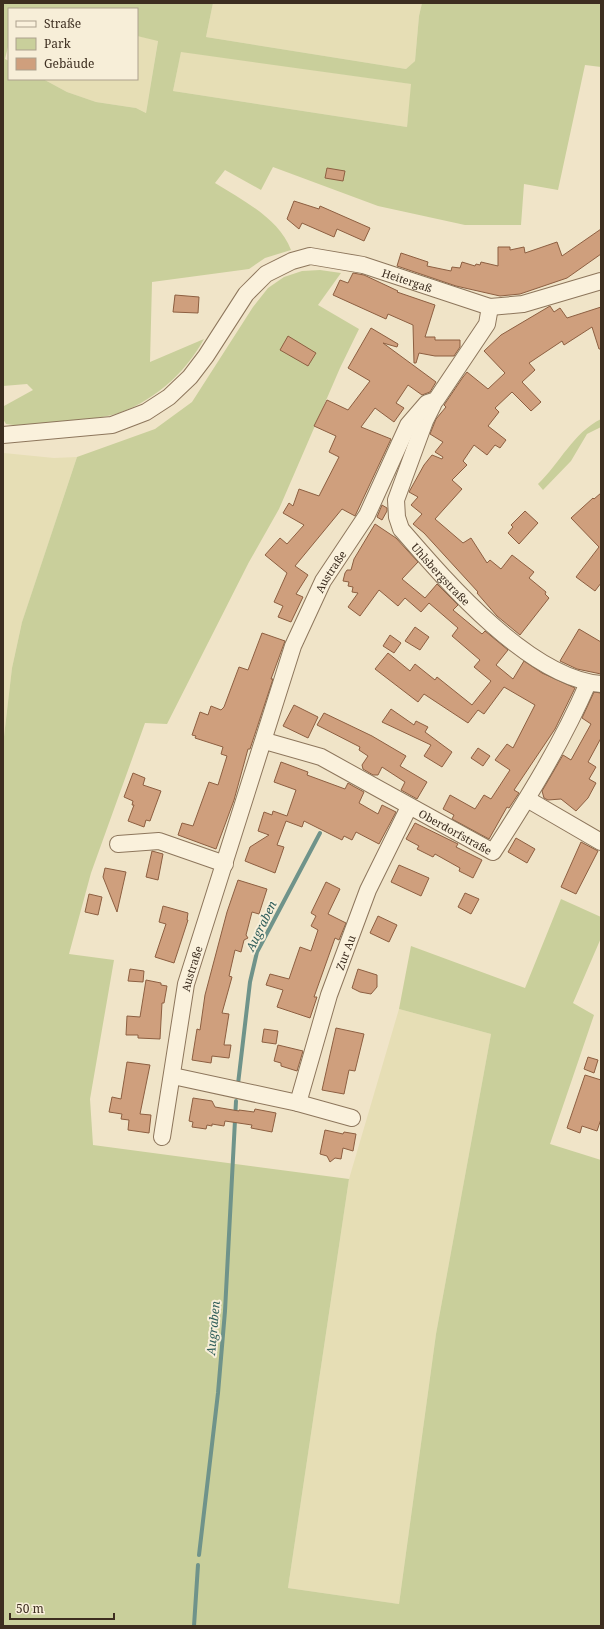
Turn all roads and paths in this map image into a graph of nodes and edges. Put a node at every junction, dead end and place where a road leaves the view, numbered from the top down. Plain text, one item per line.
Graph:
1 (601, 281) edge
2 (490, 307) junction
3 (436, 400) junction
4 (3, 435) edge
5 (594, 684) edge
6 (265, 741) junction
7 (527, 799) junction
8 (410, 807) junction
9 (601, 842) edge
10 (118, 844) dead end
11 (225, 864) junction
12 (173, 1076) junction
13 (298, 1103) junction
14 (352, 1118) dead end
15 (162, 1137) dead end

1 - 2 street, Heitergaß
2 - 3 street, Austraße
2 - 4 street, Heitergaß
3 - 5 street, Uhlsbergstraße
3 - 6 street, Austraße
5 - 7 street, Oberdorfstraße
6 - 8 street, Oberdorfstraße
6 - 11 street, Austraße
7 - 8 street, Oberdorfstraße
7 - 9 street
8 - 13 street, Zur Au
10 - 11 street
11 - 12 street, Austraße
12 - 13 street
12 - 15 street, Austraße
13 - 14 street

